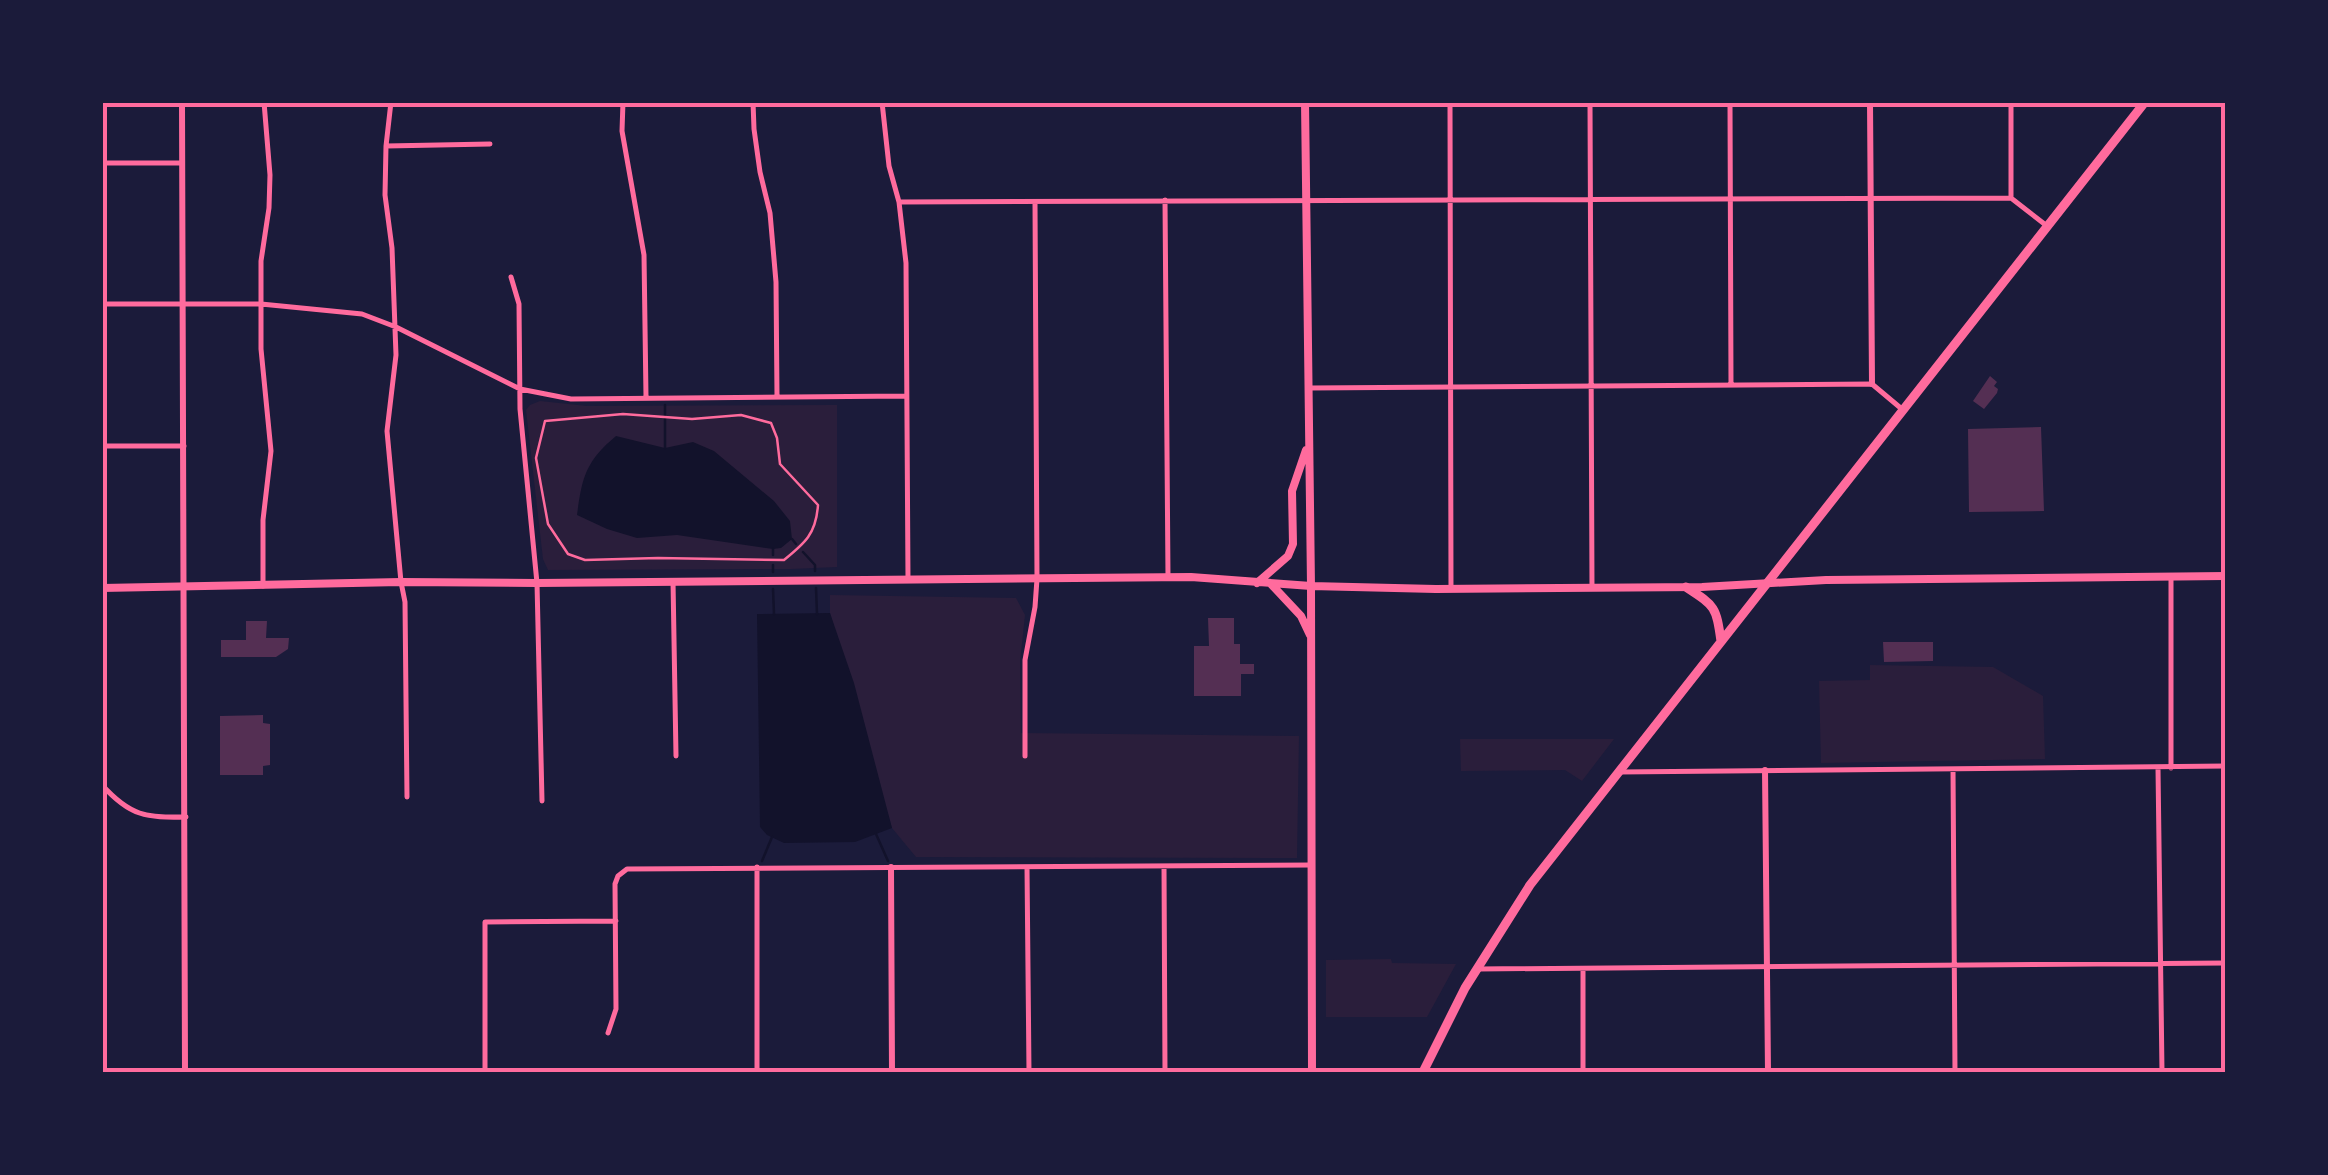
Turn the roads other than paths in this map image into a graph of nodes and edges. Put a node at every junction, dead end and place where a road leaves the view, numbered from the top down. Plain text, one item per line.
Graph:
1 (182, 102) edge
2 (264, 102) edge
3 (391, 102) edge
4 (622, 102) edge
5 (754, 102) edge
6 (882, 102) edge
7 (1305, 102) edge
8 (1450, 102) edge
9 (1590, 102) edge
10 (1730, 102) edge
11 (1870, 102) edge
12 (2010, 102) edge
13 (2145, 102) edge
14 (490, 144) dead end
15 (386, 146) junction
16 (182, 163) junction
17 (102, 164) edge
18 (1590, 198) junction
19 (1730, 198) junction
20 (1871, 198) junction
21 (2011, 198) junction
22 (1165, 200) junction
23 (1307, 200) junction
24 (1450, 200) junction
25 (899, 202) junction
26 (1034, 202) junction
27 (2048, 226) junction
28 (511, 277) dead end
29 (102, 304) edge
30 (184, 304) junction
31 (261, 304) junction
32 (396, 327) junction
33 (1872, 384) junction
34 (1731, 385) junction
35 (1591, 386) junction
36 (1451, 387) junction
37 (520, 388) junction
38 (1309, 388) junction
39 (777, 396) junction
40 (906, 396) junction
41 (646, 398) junction
42 (1904, 410) junction
43 (1310, 441) junction
44 (102, 446) edge
45 (184, 446) junction
46 (2170, 576) junction
47 (2226, 576) edge
48 (1037, 578) junction
49 (1168, 578) junction
50 (908, 579) junction
51 (673, 581) junction
52 (401, 582) junction
53 (1767, 582) junction
54 (538, 583) junction
55 (1257, 583) junction
56 (1271, 584) junction
57 (263, 586) junction
58 (1311, 586) junction
59 (1686, 587) junction
60 (102, 588) edge
61 (184, 588) junction
62 (1451, 588) junction
63 (1592, 588) junction
64 (1312, 638) junction
65 (1722, 640) junction
66 (676, 756) dead end
67 (1025, 756) dead end
68 (2226, 766) edge
69 (2158, 768) junction
70 (2171, 768) junction
71 (1953, 769) junction
72 (1765, 770) junction
73 (1617, 772) junction
74 (102, 785) edge
75 (407, 797) dead end
76 (542, 801) dead end
77 (186, 817) junction
78 (1312, 865) junction
79 (891, 866) junction
80 (1027, 866) junction
81 (1164, 866) junction
82 (757, 867) junction
83 (616, 921) junction
84 (2160, 964) junction
85 (2226, 964) edge
86 (1954, 966) junction
87 (1766, 968) junction
88 (1476, 969) junction
89 (1582, 969) junction
90 (608, 1033) dead end
91 (186, 1072) edge
92 (485, 1072) edge
93 (757, 1072) edge
94 (892, 1072) edge
95 (1029, 1072) edge
96 (1165, 1072) edge
97 (1312, 1072) edge
98 (1422, 1072) edge
99 (1583, 1072) edge
100 (1768, 1072) edge
101 (1955, 1072) edge
102 (2162, 1072) edge

1 - 16 street
2 - 31 street
3 - 15 street
4 - 41 street
5 - 39 street
6 - 25 street
7 - 23 main road
8 - 24 street
9 - 18 street
10 - 19 street
11 - 20 street
12 - 21 street
13 - 27 main road
14 - 15 street
15 - 32 street
16 - 17 street
16 - 30 street
18 - 19 street
18 - 24 street
18 - 35 street
19 - 20 street
19 - 34 street
20 - 21 street
20 - 33 street
21 - 27 street
22 - 23 street
22 - 26 street
22 - 49 street
23 - 24 street
23 - 38 main road
24 - 36 street
25 - 26 street
25 - 40 street
26 - 48 street
27 - 42 main road
28 - 37 street
29 - 30 street
30 - 31 street
30 - 45 street
31 - 32 street
31 - 57 street
32 - 37 street
32 - 52 street
33 - 34 street
33 - 42 street
34 - 35 street
35 - 36 street
35 - 63 street
36 - 38 street
36 - 62 street
37 - 41 street
37 - 54 street
38 - 43 main road
39 - 40 street
39 - 41 street
40 - 50 street
42 - 53 main road
43 - 55 main road
43 - 58 main road
44 - 45 street
45 - 61 street
46 - 47 main road
46 - 53 main road
46 - 70 street
48 - 49 main road
48 - 50 main road
48 - 67 street
49 - 55 main road
50 - 51 main road
51 - 54 main road
51 - 66 street
52 - 54 main road
52 - 57 main road
52 - 75 street
53 - 59 main road
53 - 65 main road
54 - 76 street
55 - 56 main road
56 - 58 main road
56 - 64 main road
57 - 61 main road
58 - 62 main road
58 - 64 main road
59 - 63 main road
59 - 65 main road
60 - 61 main road
61 - 77 street
62 - 63 main road
64 - 78 main road
65 - 73 main road
68 - 70 street
69 - 70 street
69 - 71 street
69 - 84 street
71 - 72 street
71 - 86 street
72 - 73 street
72 - 87 street
73 - 88 main road
74 - 77 street
77 - 91 street
78 - 81 street
78 - 97 main road
79 - 80 street
79 - 82 street
79 - 94 street
80 - 81 street
80 - 95 street
81 - 96 street
82 - 83 street
82 - 93 street
83 - 90 street
83 - 92 street
84 - 85 street
84 - 86 street
84 - 102 street
86 - 87 street
86 - 101 street
87 - 89 street
87 - 100 street
88 - 89 street
88 - 98 main road
89 - 99 street

